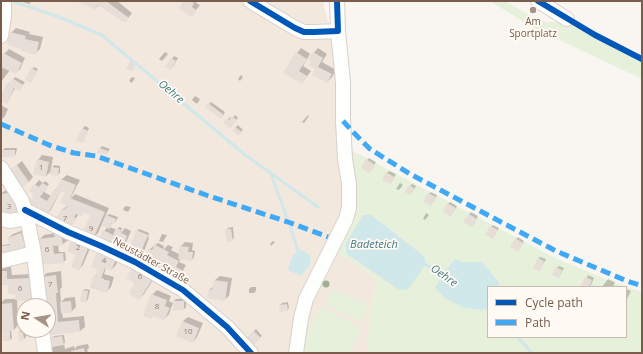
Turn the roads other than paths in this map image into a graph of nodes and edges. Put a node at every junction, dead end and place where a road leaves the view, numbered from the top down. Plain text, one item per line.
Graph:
1 (4, 1) edge
2 (250, 1) edge
3 (337, 1) edge
4 (538, 1) edge
5 (567, 19) dead end
6 (338, 31) junction
7 (1, 36) edge
8 (1, 168) edge
9 (26, 214) junction
10 (1, 219) edge
11 (34, 253) junction
12 (1, 261) edge
13 (39, 298) edge
14 (43, 338) edge
15 (45, 353) edge
16 (252, 353) edge
17 (296, 353) edge

1 - 7 street
2 - 6 street
3 - 6 street
4 - 5 street
6 - 17 street
8 - 9 street
9 - 10 street
9 - 11 street
9 - 16 street, Neustädter Straße
11 - 12 street
11 - 13 street
14 - 15 street

